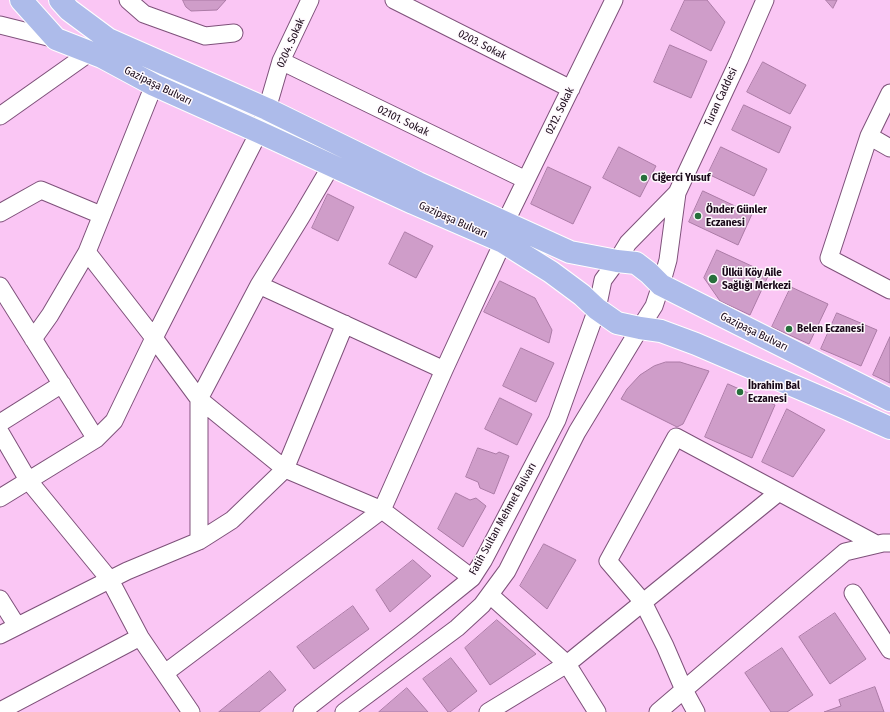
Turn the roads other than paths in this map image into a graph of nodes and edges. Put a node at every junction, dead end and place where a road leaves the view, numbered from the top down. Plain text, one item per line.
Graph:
1 (21, 0) edge
2 (60, 0) edge
3 (128, 0) edge
4 (310, 0) edge
5 (394, 0) edge
6 (614, 0) edge
7 (765, 0) edge
8 (0, 24) edge
9 (234, 33) dead end
10 (56, 39) junction
11 (89, 53) junction
12 (281, 62) junction
13 (154, 86) junction
14 (571, 89) junction
15 (890, 93) edge
16 (267, 109) junction
17 (0, 116) edge
18 (259, 132) junction
19 (869, 136) junction
20 (890, 148) edge
21 (331, 166) junction
22 (526, 180) junction
23 (677, 193) junction
24 (0, 214) edge
25 (101, 215) junction
26 (504, 233) junction
27 (87, 252) junction
28 (617, 261) junction
29 (259, 285) junction
30 (0, 286) edge
31 (661, 286) junction
32 (890, 290) edge
33 (597, 308) junction
34 (345, 324) junction
35 (640, 328) junction
36 (154, 338) junction
37 (33, 339) junction
38 (444, 370) junction
39 (62, 384) junction
40 (199, 399) junction
41 (890, 400) edge
42 (0, 423) edge
43 (890, 428) edge
44 (0, 432) edge
45 (96, 438) junction
46 (285, 469) junction
47 (28, 480) junction
48 (779, 492) junction
49 (0, 498) edge
50 (382, 510) junction
51 (199, 541) junction
52 (883, 544) edge
53 (472, 578) junction
54 (110, 580) junction
55 (853, 593) dead end
56 (490, 595) junction
57 (0, 599) edge
58 (643, 602) junction
59 (17, 626) junction
60 (0, 635) edge
61 (140, 637) junction
62 (890, 650) edge
63 (567, 664) junction
64 (165, 673) junction
65 (684, 690) junction
66 (2, 711) edge
67 (191, 712) edge
68 (302, 712) edge
69 (344, 712) edge
70 (488, 712) edge
71 (597, 712) edge
72 (658, 712) edge
73 (696, 712) edge

1 - 10 main road, Gazipaşa Bulvarı
2 - 16 main road, Gazipaşa Bulvarı
3 - 9 street
4 - 12 street, 0204. Sokak
5 - 14 street, 0203. Sokak
6 - 14 street, 0212. Sokak
7 - 23 street, Turan Caddesi
8 - 10 street
10 - 11 main road, Gazipaşa Bulvarı
11 - 13 main road, Gazipaşa Bulvarı
11 - 17 street
12 - 16 street, 0204. Sokak
12 - 22 street, 02101. Sokak
13 - 18 main road, Gazipaşa Bulvarı
13 - 25 street
14 - 22 street, 0212. Sokak
15 - 19 street
16 - 18 street, 0204. Sokak
16 - 26 main road, Gazipaşa Bulvarı
18 - 21 main road, Gazipaşa Bulvarı
18 - 36 street, 0204. Sokak
19 - 20 street
19 - 32 street
21 - 26 main road, Gazipaşa Bulvarı
21 - 29 street
22 - 26 street, 0212. Sokak
23 - 28 street, Fatih Sultan Mehmet Bulvarı
23 - 31 street
24 - 25 street
25 - 27 street
26 - 28 main road, Gazipaşa Bulvarı
26 - 33 main road, Gazipaşa Bulvarı
26 - 38 street, 0212. Sokak
27 - 36 street
27 - 37 street
28 - 31 main road, Gazipaşa Bulvarı
28 - 33 street, Fatih Sultan Mehmet Bulvarı
29 - 34 street
29 - 40 street
30 - 37 street
31 - 35 street
31 - 41 main road, Gazipaşa Bulvarı
33 - 35 main road, Gazipaşa Bulvarı
33 - 53 street, Fatih Sultan Mehmet Bulvarı
34 - 38 street
34 - 46 street
35 - 43 main road, Gazipaşa Bulvarı
35 - 56 street
36 - 40 street
36 - 45 street, 0204. Sokak
37 - 39 street
38 - 50 street, 0212. Sokak
39 - 42 street
39 - 45 street
40 - 46 street
40 - 51 street
44 - 47 street
45 - 47 street, 0204. Sokak
46 - 50 street
46 - 51 street
47 - 49 street, 0204. Sokak
47 - 54 street
48 - 52 street
48 - 58 street
48 - 58 street
50 - 53 street
50 - 64 street
51 - 54 street
52 - 65 street
53 - 68 street, Fatih Sultan Mehmet Bulvarı
54 - 59 street
54 - 61 street
55 - 62 street
56 - 63 street
56 - 69 street
57 - 59 street
58 - 63 street
58 - 65 street
59 - 60 street
61 - 64 street
61 - 66 street
63 - 70 street
63 - 71 street
64 - 67 street
65 - 72 street
65 - 73 street

